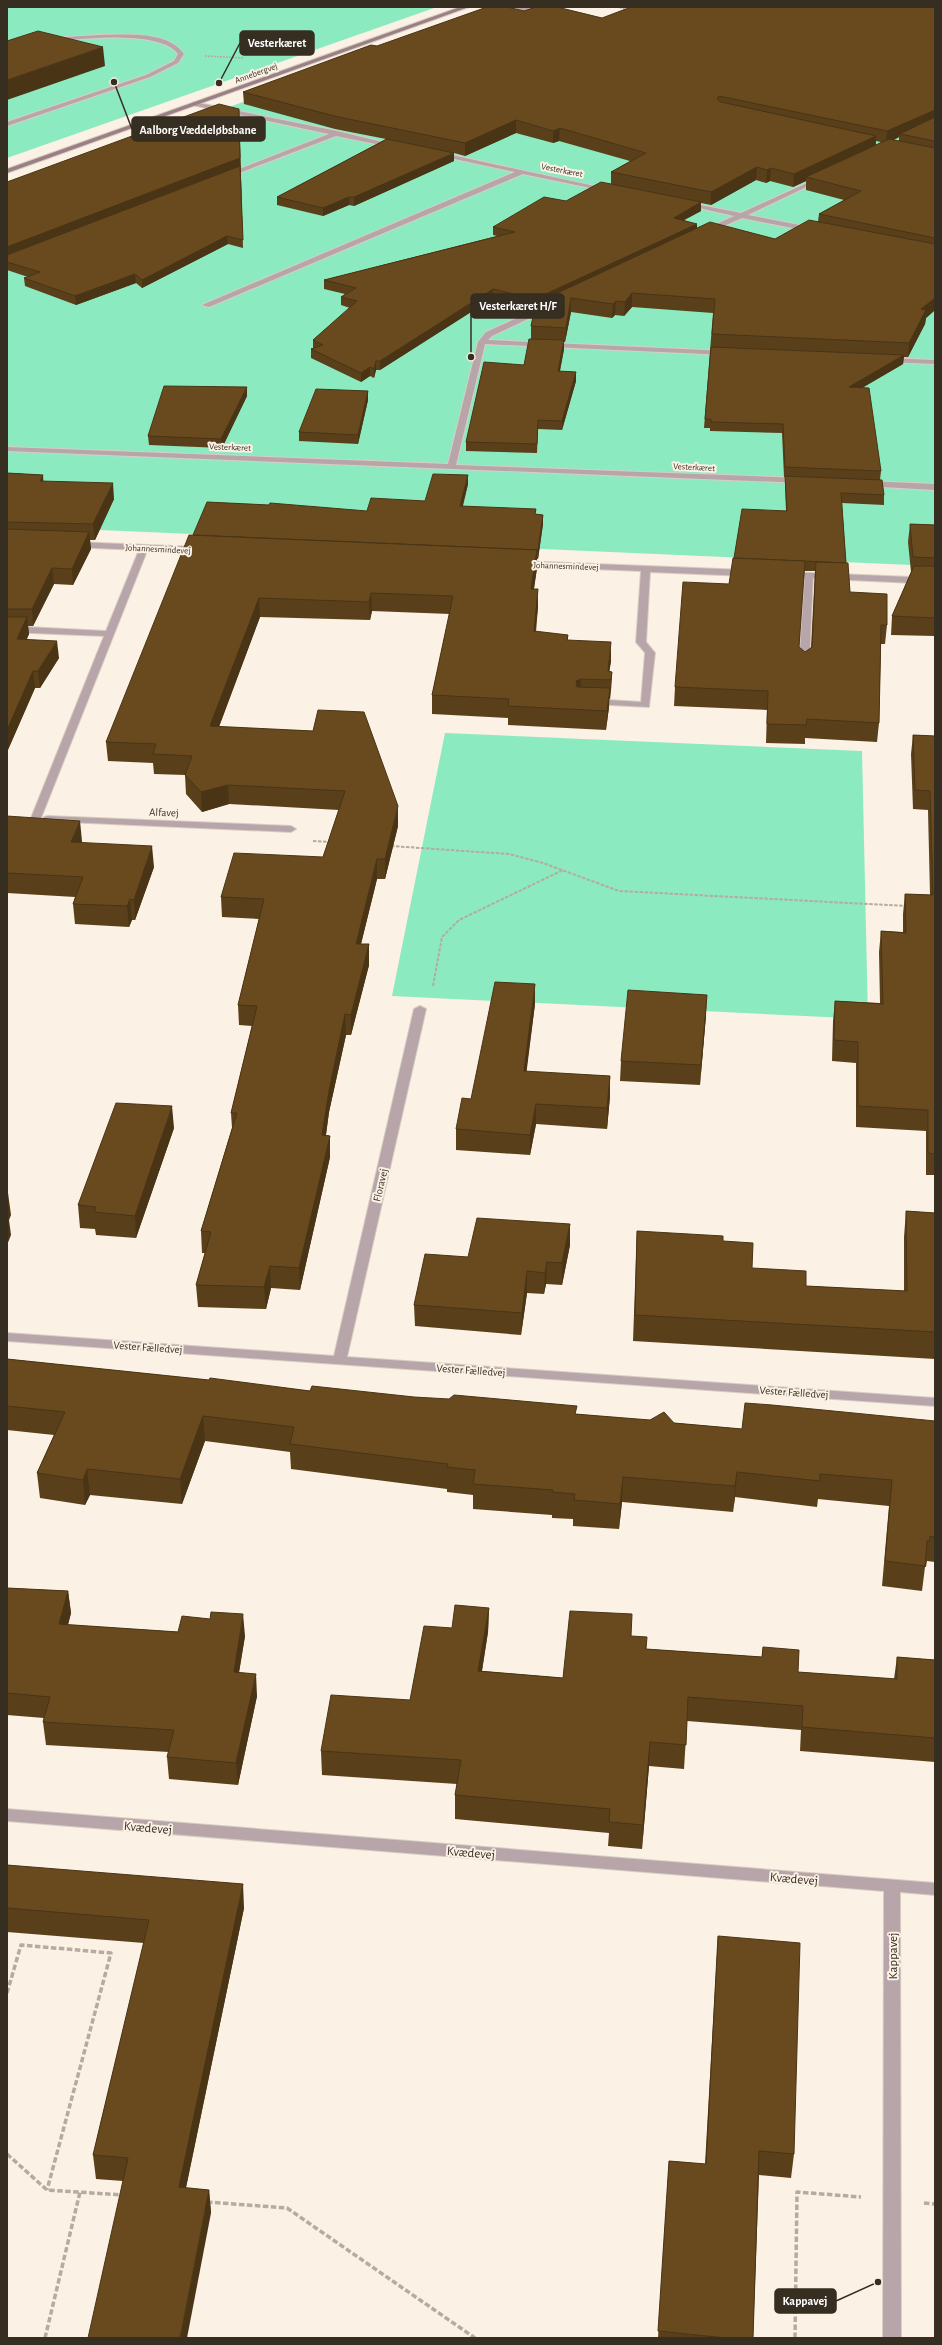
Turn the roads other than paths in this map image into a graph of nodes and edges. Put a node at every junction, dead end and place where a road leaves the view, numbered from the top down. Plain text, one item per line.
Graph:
1 (466, 7) edge
2 (513, 7) edge
3 (554, 10) edge
4 (47, 42) edge
5 (194, 104) junction
6 (7, 124) edge
7 (337, 133) junction
8 (406, 148) edge
9 (429, 153) edge
10 (7, 171) edge
11 (521, 172) junction
12 (824, 176) edge
13 (220, 178) edge
14 (619, 191) edge
15 (680, 203) edge
16 (741, 215) junction
17 (819, 231) edge
18 (698, 236) edge
19 (554, 303) edge
20 (206, 305) dead end
21 (482, 342) junction
22 (736, 353) edge
23 (879, 359) edge
24 (935, 362) edge
25 (7, 449) edge
26 (452, 466) junction
27 (808, 482) edge
28 (856, 484) edge
29 (935, 487) edge
30 (68, 544) edge
31 (144, 548) junction
32 (206, 551) edge
33 (515, 564) edge
34 (646, 570) junction
35 (755, 574) edge
36 (778, 575) edge
37 (809, 576) junction
38 (935, 581) edge
39 (7, 630) edge
40 (110, 634) junction
41 (804, 666) edge
42 (580, 702) edge
43 (291, 829) road end
44 (420, 1009) road end
45 (7, 1337) edge
46 (339, 1361) junction
47 (935, 1402) edge
48 (7, 1815) edge
49 (892, 1885) junction
50 (935, 1889) edge
51 (892, 2338) edge

1 - 5 street, Annebergvej
2 - 3 street
4 - 6 street
5 - 7 street
5 - 10 street, Annebergvej
7 - 8 street
7 - 13 street
9 - 11 street, Vesterkæret
11 - 14 street, Vesterkæret
11 - 20 street
12 - 16 street
15 - 16 street
16 - 17 street
16 - 18 street
19 - 21 street
21 - 22 street
21 - 26 street
23 - 24 street
25 - 26 street, Vesterkæret
26 - 27 street, Vesterkæret
28 - 29 street
30 - 31 street, Johannesmindevej
31 - 32 street, Johannesmindevej
31 - 40 street, Alfavej
33 - 34 street, Johannesmindevej
34 - 35 street, Johannesmindevej
34 - 42 street
36 - 37 street
37 - 38 street
37 - 41 street
39 - 40 street
40 - 43 street, Alfavej
44 - 46 street, Floravej
45 - 46 street, Vester Fælledvej
46 - 47 street, Vester Fælledvej
48 - 49 street, Kvædevej
49 - 50 street, Kvædevej
49 - 51 street, Kappavej

